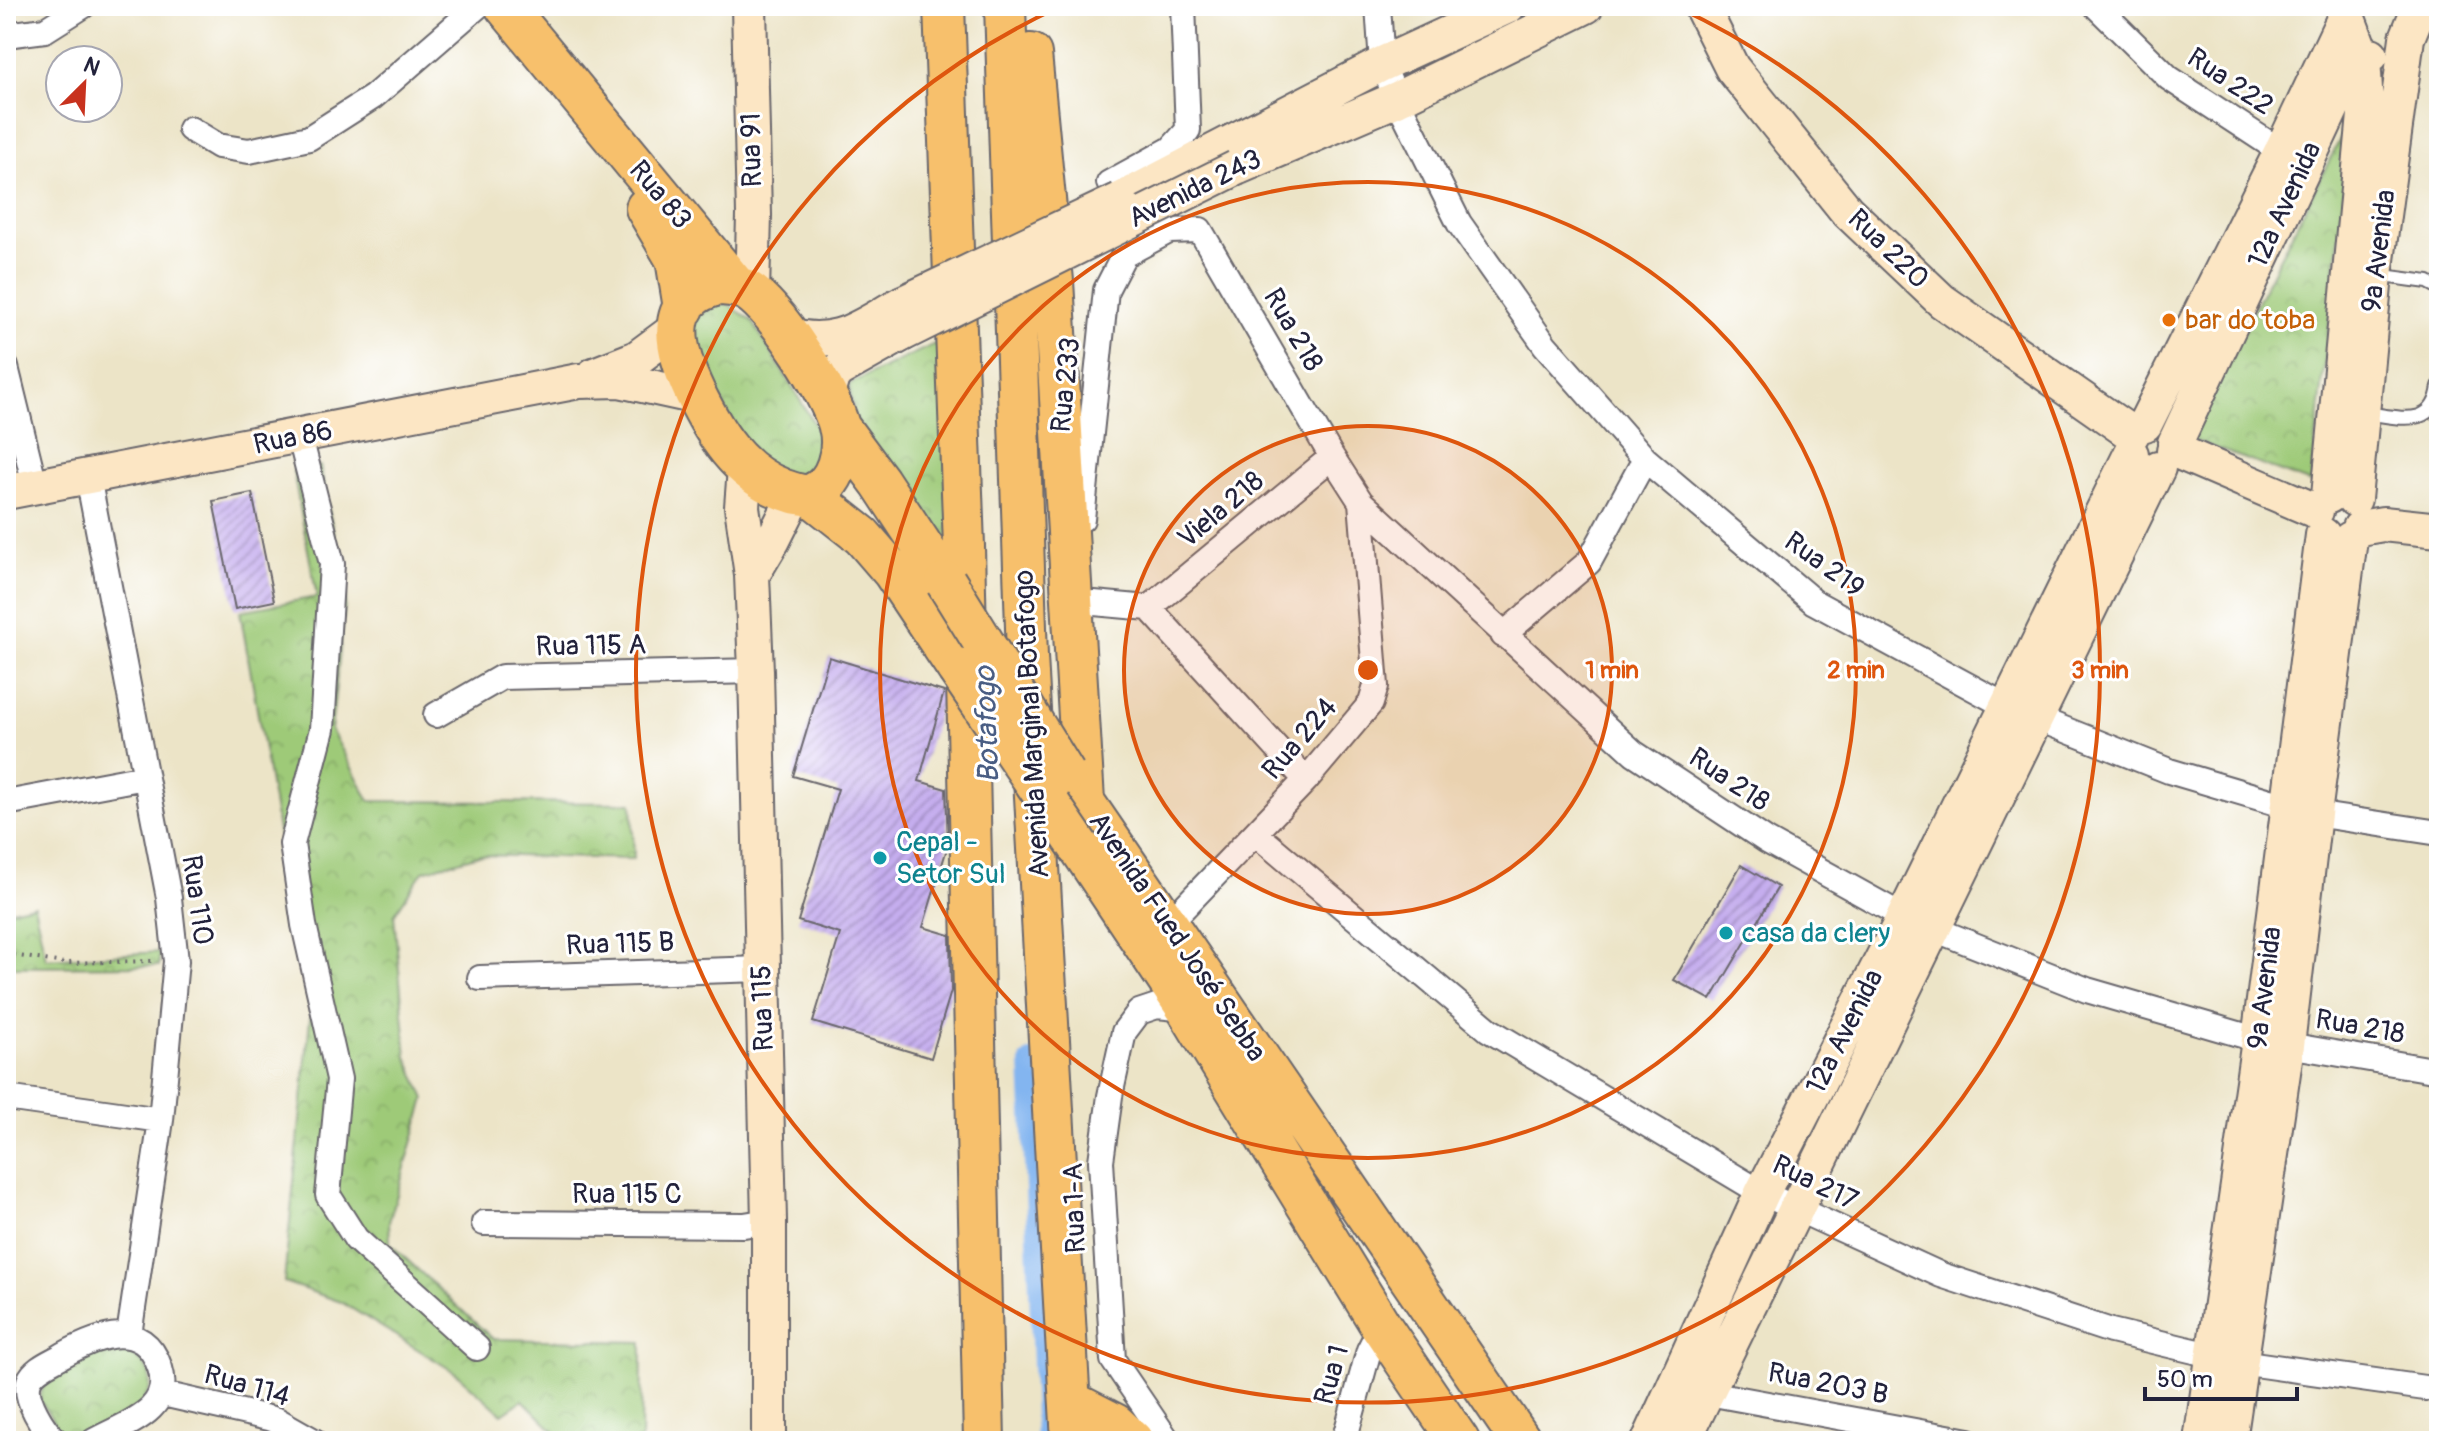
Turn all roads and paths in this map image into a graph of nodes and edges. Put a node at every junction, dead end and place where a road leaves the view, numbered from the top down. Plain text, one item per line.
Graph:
1 (83, 6) edge
2 (478, 6) edge
3 (505, 6) edge
4 (749, 6) edge
5 (944, 6) edge
6 (1005, 6) edge
7 (1026, 6) edge
8 (1183, 6) edge
9 (1378, 6) edge
10 (1508, 6) edge
11 (1586, 6) edge
12 (1701, 6) edge
13 (2096, 6) edge
14 (2420, 6) edge
15 (2348, 10) edge
16 (6, 35) edge
17 (2407, 38) junction
18 (2363, 58) junction
19 (1382, 64) junction
20 (1397, 99) junction
21 (585, 105) junction
22 (190, 129) dead end
23 (2292, 158) junction
24 (1115, 191) junction
25 (1200, 230) joint
26 (2375, 275) junction
27 (2439, 288) edge
28 (744, 290) junction
29 (680, 318) junction
30 (902, 319) junction
31 (788, 335) junction
32 (6, 367) edge
33 (579, 381) junction
34 (2439, 386) edge
35 (697, 397) junction
36 (833, 413) junction
37 (2361, 413) junction
38 (300, 437) junction
39 (2152, 446) junction
40 (1332, 457) junction
41 (1645, 459) junction
42 (745, 468) junction
43 (88, 477) junction
44 (20, 489) edge
45 (803, 494) junction
46 (1361, 502) junction
47 (2347, 518) junction
48 (2439, 530) edge
49 (752, 575) junction
50 (1073, 608) junction
51 (1149, 608) junction
52 (1503, 635) junction
53 (756, 671) junction
54 (2020, 712) junction
55 (436, 715) dead end
56 (145, 777) junction
57 (1306, 780) junction
58 (1075, 788) junction
59 (6, 803) edge
60 (2300, 810) junction
61 (2439, 833) edge
62 (1256, 834) junction
63 (1084, 854) junction
64 (1918, 923) junction
65 (1168, 924) junction
66 (6, 954) edge
67 (176, 961) junction
68 (762, 969) junction
69 (480, 978) dead end
70 (1187, 1009) junction
71 (2273, 1043) junction
72 (2439, 1071) edge
73 (6, 1098) edge
74 (161, 1120) junction
75 (1762, 1193) junction
76 (1795, 1209) junction
77 (769, 1221) junction
78 (484, 1223) dead end
79 (1381, 1326) junction
80 (129, 1335) junction
81 (477, 1348) dead end
82 (2226, 1359) junction
83 (18, 1380) edge
84 (1694, 1386) junction
85 (2439, 1390) edge
86 (163, 1394) junction
87 (1070, 1401) junction
88 (982, 1402) junction
89 (56, 1441) edge
90 (94, 1441) edge
91 (314, 1441) edge
92 (769, 1441) edge
93 (964, 1441) edge
94 (984, 1441) edge
95 (1072, 1441) edge
96 (1133, 1441) edge
97 (1168, 1441) edge
98 (1344, 1441) edge
99 (1459, 1441) edge
100 (1521, 1441) edge
101 (1649, 1441) edge
102 (1683, 1441) edge
103 (1969, 1441) edge
104 (2201, 1441) edge
105 (2229, 1441) edge

1 - 16 street
2 - 22 street
3 - 21 main road, Rua 83
4 - 28 street, Rua 91
5 - 88 main road
6 - 87 main road, Avenida Marginal Botafogo
7 - 50 main road
8 - 24 street
9 - 19 street, Rua 219
10 - 19 street, Avenida 243
11 - 20 street, Avenida 243
12 - 39 street, Rua 220
13 - 23 street, Rua 222
14 - 17 street, 9ª Avenida
15 - 18 street, 9ª Avenida
15 - 23 street, 12ª Avenida
17 - 18 street
17 - 26 street, 9ª Avenida
18 - 23 street, 12ª Avenida
18 - 47 street, 9ª Avenida
19 - 20 street, Rua 219
19 - 24 street, Avenida 243
20 - 30 street, Avenida 243, bridge
20 - 41 street, Rua 219
21 - 28 main road, Rua 83
21 - 29 main road, Rua 83
23 - 39 street, 12ª Avenida
24 - 30 street, Avenida 243, bridge
25 - 40 street, Rua 218
25 - 50 street, Rua 233
26 - 27 lane
26 - 37 street, 9ª Avenida
28 - 29 main road
28 - 31 main road, Rua 83
29 - 33 street, Rua 86
29 - 35 main road, Rua 83
30 - 31 street, Avenida 243
30 - 36 street, Avenida 243
31 - 36 main road, Avenida Fued José Sebba
32 - 44 street
33 - 35 street, Rua 86
33 - 38 street, Rua 86
34 - 37 lane
35 - 42 main road, Rua 83
36 - 45 main road
36 - 58 main road, Avenida Fued José Sebba, bridge
37 - 47 street, 9ª Avenida
38 - 43 street, Rua 86
38 - 81 street
39 - 47 street, Rua 220
39 - 54 street, 12ª Avenida
40 - 46 street, Rua 218
40 - 51 street, Viela 218
41 - 52 street
41 - 54 street, Rua 219
42 - 45 main road, Avenida Fued José Sebba
42 - 49 street, Rua 115
43 - 44 street, Rua 86
43 - 56 street, Rua 110
45 - 49 street
45 - 63 main road, Avenida Fued José Sebba, bridge
46 - 52 street, Rua 218
46 - 57 street, Rua 224
47 - 48 street, Rua 220
47 - 60 street, 9ª Avenida
49 - 53 street, Rua 115
50 - 51 street
50 - 58 main road
51 - 57 street
52 - 64 street, Rua 218
53 - 55 street, Rua 115 A
53 - 68 street, Rua 115
54 - 60 street, Rua 219
54 - 64 street, 12ª Avenida
56 - 59 street
56 - 67 street, Rua 110
57 - 62 street, Rua 224
58 - 65 main road, Avenida Fued José Sebba
60 - 61 street, Rua 219
60 - 71 street, 9ª Avenida
62 - 65 street, Rua 224
62 - 75 street, Rua 217
63 - 65 main road
63 - 70 main road, Avenida Fued José Sebba
64 - 71 street, Rua 218
64 - 75 street, 12ª Avenida
64 - 76 street, 12ª Avenida
65 - 100 main road, Avenida Fued José Sebba
66 - 67 path
67 - 74 street, Rua 110
68 - 69 street, Rua 115 B
68 - 77 street, Rua 115
70 - 79 main road, Avenida Fued José Sebba
70 - 97 street, Rua 1-A
71 - 72 street, Rua 218
71 - 82 street, 9ª Avenida
73 - 74 street
74 - 80 street, Rua 110
75 - 76 street, Rua 217
75 - 84 street, 12ª Avenida
76 - 82 street, Rua 217
76 - 84 street, 12ª Avenida
77 - 78 street, Rua 115 C
77 - 92 street, Rua 115
79 - 98 street, Rua 1
79 - 99 main road, Avenida Fued José Sebba
80 - 83 street
80 - 86 street
82 - 85 street, Rua 217
82 - 104 street, 9ª Avenida
82 - 105 street, 9ª Avenida
83 - 89 street
84 - 101 street, 12ª Avenida
84 - 102 street, 12ª Avenida
84 - 103 street, Rua 203 B
86 - 90 street
86 - 91 street, Rua 114
87 - 95 main road, Avenida Marginal Botafogo
87 - 96 main road
88 - 93 street
88 - 94 main road

